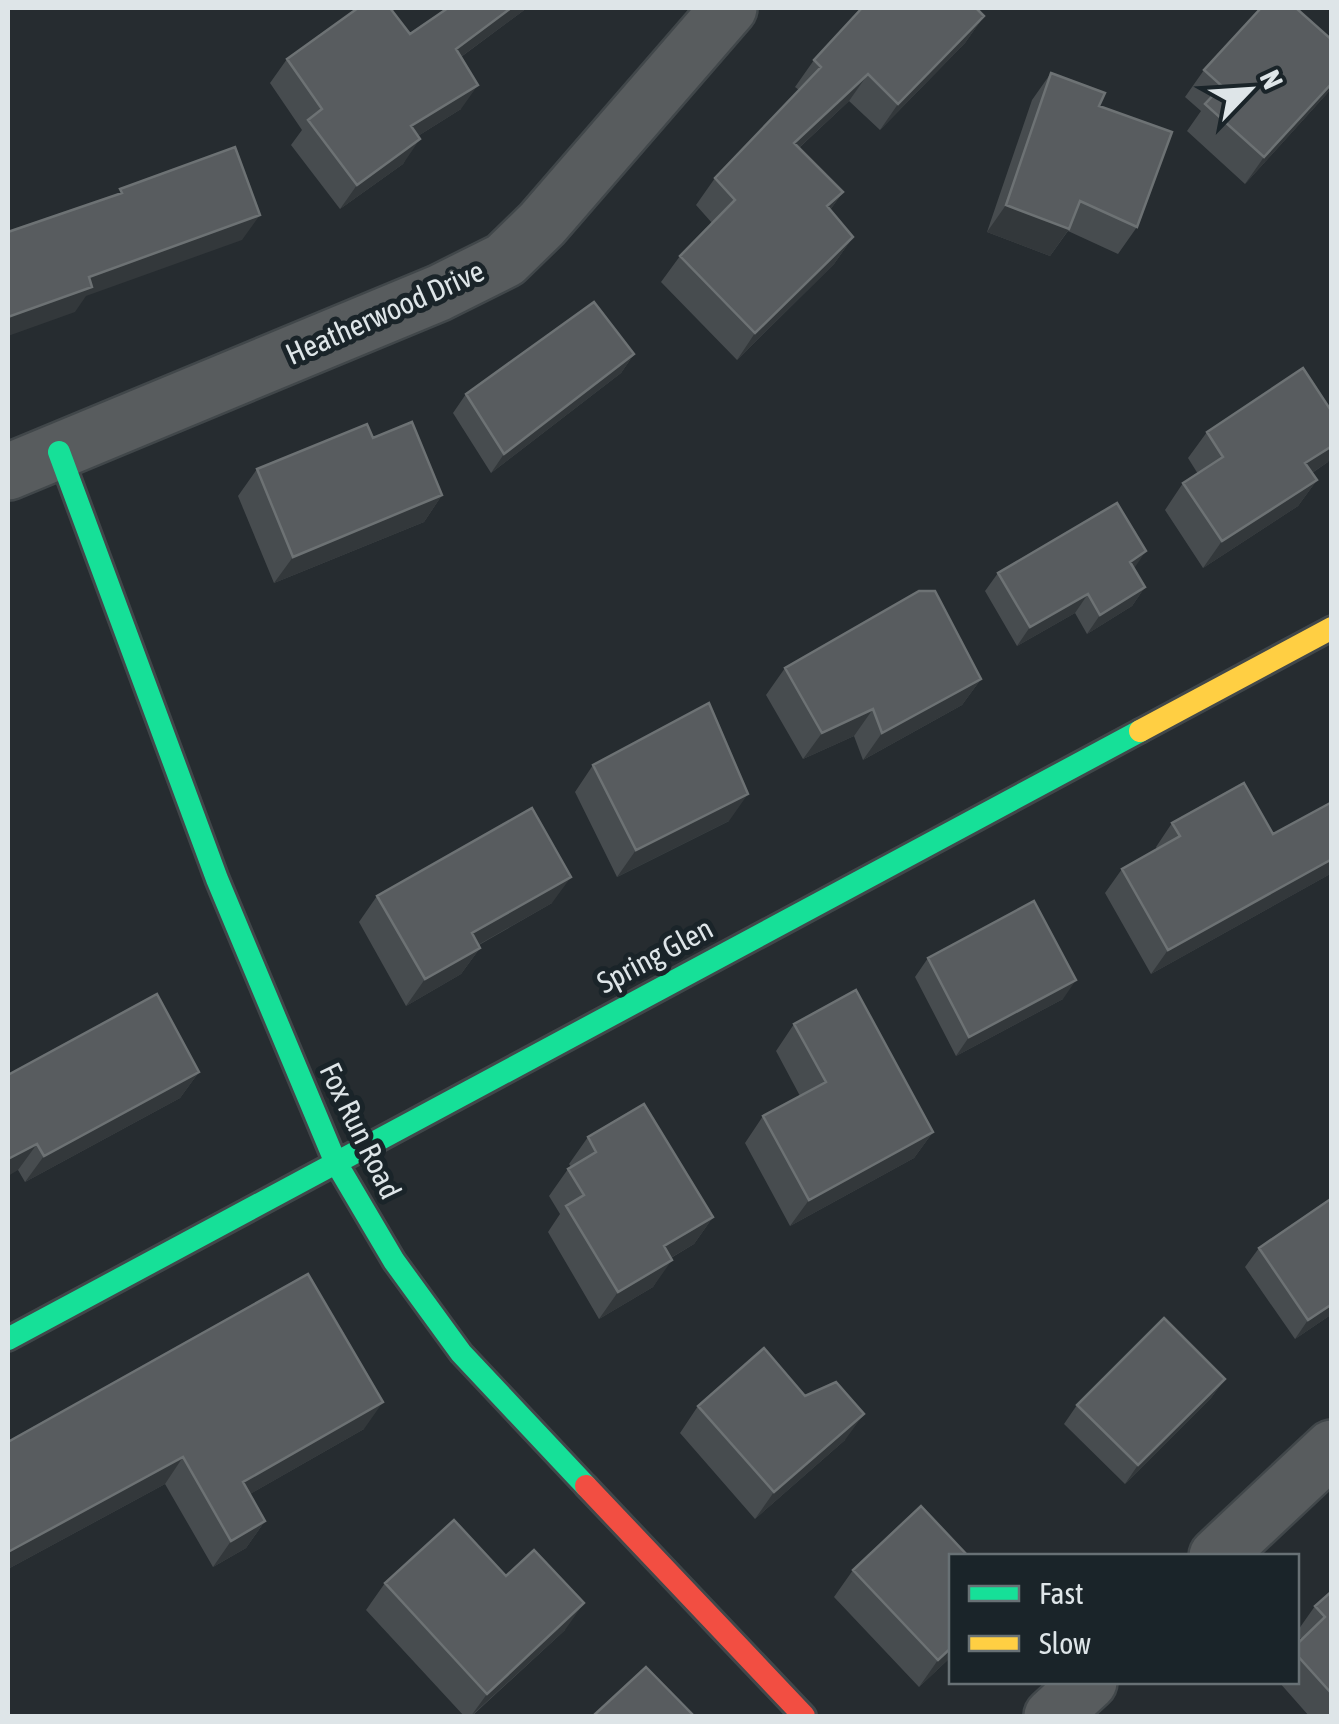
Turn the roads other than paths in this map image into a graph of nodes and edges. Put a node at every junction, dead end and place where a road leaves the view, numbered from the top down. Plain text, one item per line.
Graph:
1 (730, 8) edge
2 (59, 452) junction
3 (8, 472) edge
4 (1332, 628) edge
5 (335, 1161) junction
6 (8, 1339) edge
7 (1332, 1448) edge
8 (1219, 1554) edge
9 (1086, 1684) edge
10 (804, 1716) edge
11 (1052, 1716) edge

1 - 2 street, Heatherwood Drive
2 - 3 street, Heatherwood Drive
2 - 5 street, Fox Run Road
4 - 5 street, Spring Glen
5 - 6 street, Spring Glen
5 - 10 street, Fox Run Road
7 - 8 street
9 - 11 street

